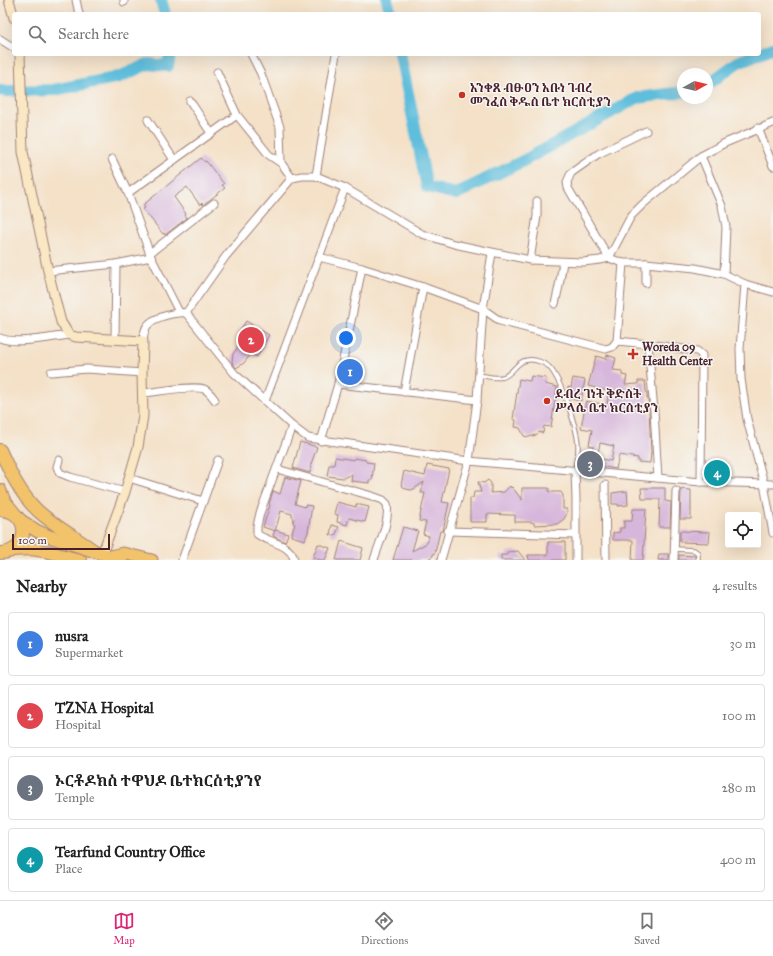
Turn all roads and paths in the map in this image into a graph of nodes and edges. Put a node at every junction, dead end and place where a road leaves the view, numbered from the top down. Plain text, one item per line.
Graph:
1 (9, 0) edge
2 (76, 0) edge
3 (12, 12) edge
4 (79, 12) edge
5 (0, 39) edge
6 (12, 47) edge
7 (20, 56) edge
8 (252, 56) edge
9 (336, 56) edge
10 (216, 72) dead end
11 (190, 101) dead end
12 (237, 115) junction
13 (148, 120) dead end
14 (773, 123) edge
15 (758, 128) junction
16 (646, 131) dead end
17 (211, 133) junction
18 (701, 156) junction
19 (112, 159) dead end
20 (174, 160) junction
21 (280, 163) junction
22 (773, 166) edge
23 (316, 176) junction
24 (292, 178) junction
25 (345, 188) junction
26 (128, 193) junction
27 (537, 201) dead end
28 (214, 203) dead end
29 (492, 253) junction
30 (151, 255) junction
31 (319, 257) junction
32 (609, 258) junction
33 (530, 260) junction
34 (563, 262) junction
35 (623, 263) junction
36 (646, 263) junction
37 (116, 264) junction
38 (362, 268) junction
39 (48, 272) junction
40 (724, 274) junction
41 (646, 283) dead end
42 (745, 284) junction
43 (423, 287) junction
44 (773, 292) edge
45 (555, 304) dead end
46 (483, 309) junction
47 (182, 312) junction
48 (69, 335) junction
49 (0, 338) edge
50 (115, 339) junction
51 (143, 341) junction
52 (617, 341) junction
53 (648, 344) junction
54 (51, 372) dead end
55 (142, 373) junction
56 (479, 375) junction
57 (338, 384) junction
58 (404, 392) junction
59 (143, 393) junction
60 (215, 400) dead end
61 (477, 400) junction
62 (265, 401) junction
63 (292, 426) junction
64 (322, 441) junction
65 (0, 450) edge
66 (59, 460) dead end
67 (218, 460) dead end
68 (469, 461) junction
69 (277, 469) junction
70 (575, 470) junction
71 (129, 478) junction
72 (658, 478) junction
73 (700, 482) junction
74 (764, 484) junction
75 (773, 484) edge
76 (604, 485) dead end
77 (0, 490) edge
78 (125, 492) junction
79 (676, 492) dead end
80 (203, 501) junction
81 (0, 510) edge
82 (18, 518) junction
83 (448, 531) junction
84 (773, 533) edge
85 (575, 535) junction
86 (674, 549) junction
87 (6, 554) edge
88 (107, 556) edge
89 (75, 559) edge
90 (152, 560) edge
91 (182, 560) edge
92 (294, 560) edge
93 (374, 560) edge
94 (441, 560) edge
95 (576, 560) edge
96 (606, 560) edge
97 (674, 560) edge
98 (698, 560) edge

1 - 3 street
2 - 4 street
5 - 6 street
7 - 39 street
8 - 21 street
9 - 23 street
10 - 12 street
11 - 17 street
12 - 17 street
12 - 21 street
13 - 20 street
14 - 15 street
15 - 18 street
15 - 22 street
16 - 32 street
17 - 20 street
18 - 32 street
18 - 40 street
19 - 26 street
20 - 26 street
21 - 24 street
23 - 24 street
23 - 25 street
24 - 47 street
25 - 29 street
25 - 31 street
26 - 30 street
27 - 33 street
28 - 30 street
29 - 33 street
29 - 46 street
30 - 37 street
30 - 47 street
31 - 38 street
31 - 62 street
32 - 34 street
32 - 35 street
33 - 34 street
34 - 45 street
35 - 36 street
35 - 52 street
36 - 40 street
36 - 41 street
37 - 39 street
37 - 50 street
38 - 43 street
38 - 57 street
39 - 48 street
40 - 42 street
42 - 44 street
42 - 74 street
43 - 46 street
43 - 58 street
46 - 52 street
46 - 56 street
47 - 51 street
47 - 62 street
48 - 49 street
48 - 50 street
50 - 51 street
51 - 55 street
52 - 53 street
53 - 72 street
53 - 73 street
54 - 55 street
55 - 59 street
56 - 61 street
56 - 70 lane
57 - 58 street
57 - 64 street
58 - 61 street
59 - 60 street
59 - 71 street
61 - 68 street
62 - 63 street
63 - 64 street
63 - 69 street
64 - 68 street
65 - 88 highway
66 - 78 street
67 - 80 street
68 - 70 street
68 - 83 street
69 - 92 street
69 - 93 street
70 - 72 street
70 - 85 street
71 - 78 street
71 - 80 street
72 - 73 street
73 - 74 street
74 - 75 street
74 - 84 street
76 - 96 street
77 - 82 highway
78 - 88 street
79 - 86 street
80 - 91 street
81 - 82 highway
82 - 87 highway
82 - 88 highway
83 - 85 street
83 - 94 street
85 - 95 street
86 - 97 street
86 - 98 lane
87 - 89 highway
88 - 90 main road

